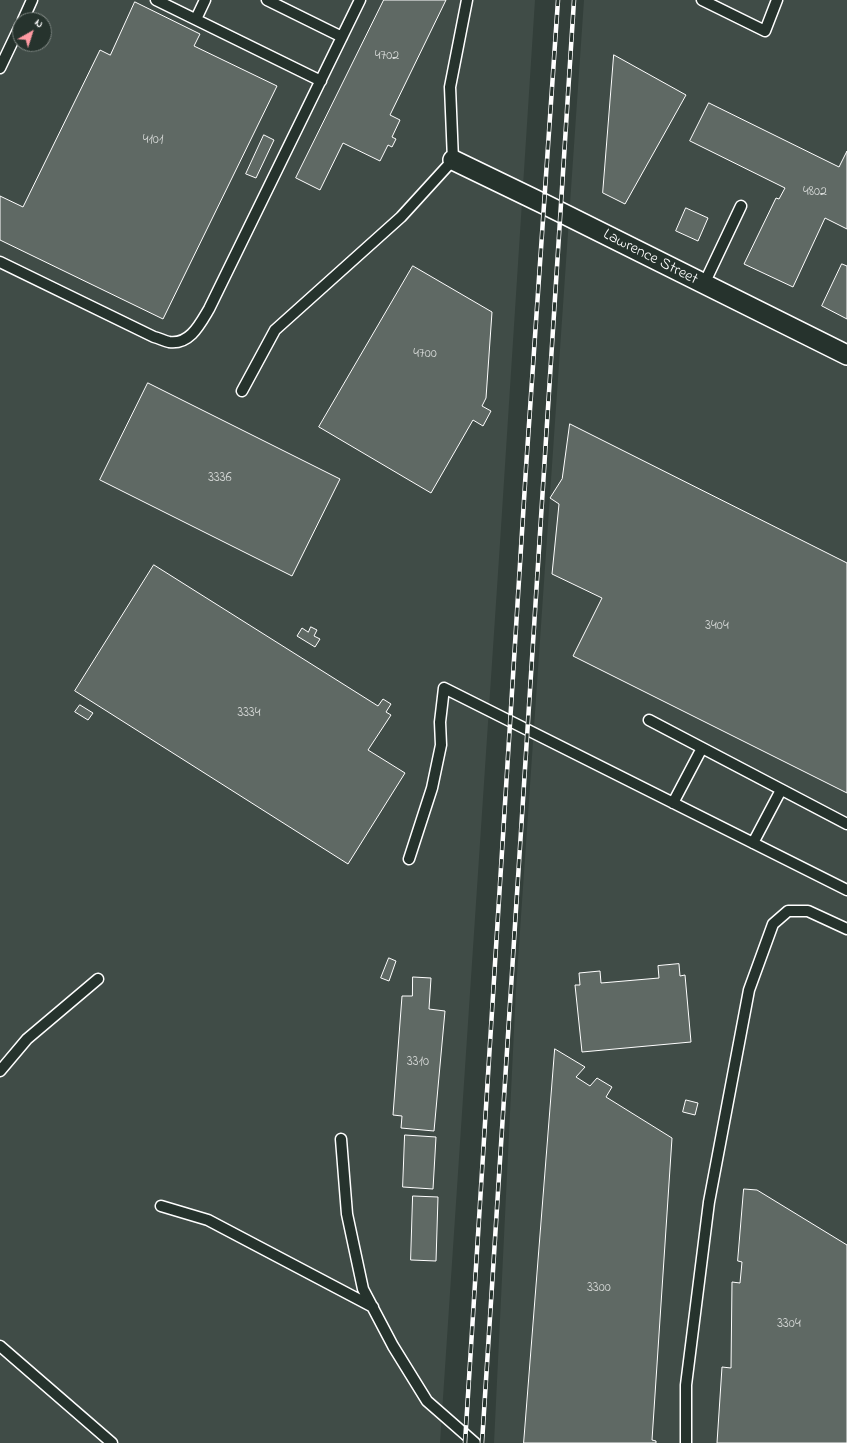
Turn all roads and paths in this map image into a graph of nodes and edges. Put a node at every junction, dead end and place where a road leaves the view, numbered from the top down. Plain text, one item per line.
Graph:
1 (32, 0) edge
2 (156, 0) edge
3 (206, 0) edge
4 (266, 0) edge
5 (360, 0) edge
6 (467, 0) edge
7 (702, 0) edge
8 (777, 0) edge
9 (27, 12) edge
10 (196, 19) junction
11 (342, 37) junction
12 (12, 43) edge
13 (0, 68) edge
14 (321, 81) junction
15 (453, 160) junction
16 (741, 206) dead end
17 (0, 262) edge
18 (704, 284) junction
19 (847, 355) edge
20 (242, 391) dead end
21 (649, 720) dead end
22 (702, 748) junction
23 (782, 790) junction
24 (673, 803) junction
25 (847, 824) edge
26 (753, 843) junction
27 (409, 859) dead end
28 (847, 890) edge
29 (847, 929) edge
30 (98, 979) dead end
31 (0, 1071) edge
32 (341, 1139) dead end
33 (161, 1206) dead end
34 (372, 1307) junction
35 (0, 1346) edge
36 (112, 1443) edge
37 (475, 1443) edge
38 (686, 1443) edge

1 - 9 lane
2 - 10 lane
3 - 10 lane
4 - 11 lane
5 - 11 lane
6 - 15 lane
7 - 8 lane
10 - 14 lane
11 - 14 lane
12 - 13 lane
14 - 17 lane
15 - 18 street, Lawrence Street
15 - 20 lane
16 - 18 lane
18 - 19 street, Lawrence Street
21 - 22 lane
22 - 23 lane
22 - 24 lane
23 - 25 lane
23 - 26 lane
24 - 26 lane
24 - 27 lane
26 - 28 lane
29 - 38 lane
30 - 31 lane
32 - 34 lane
33 - 34 lane
34 - 37 lane
35 - 36 lane

